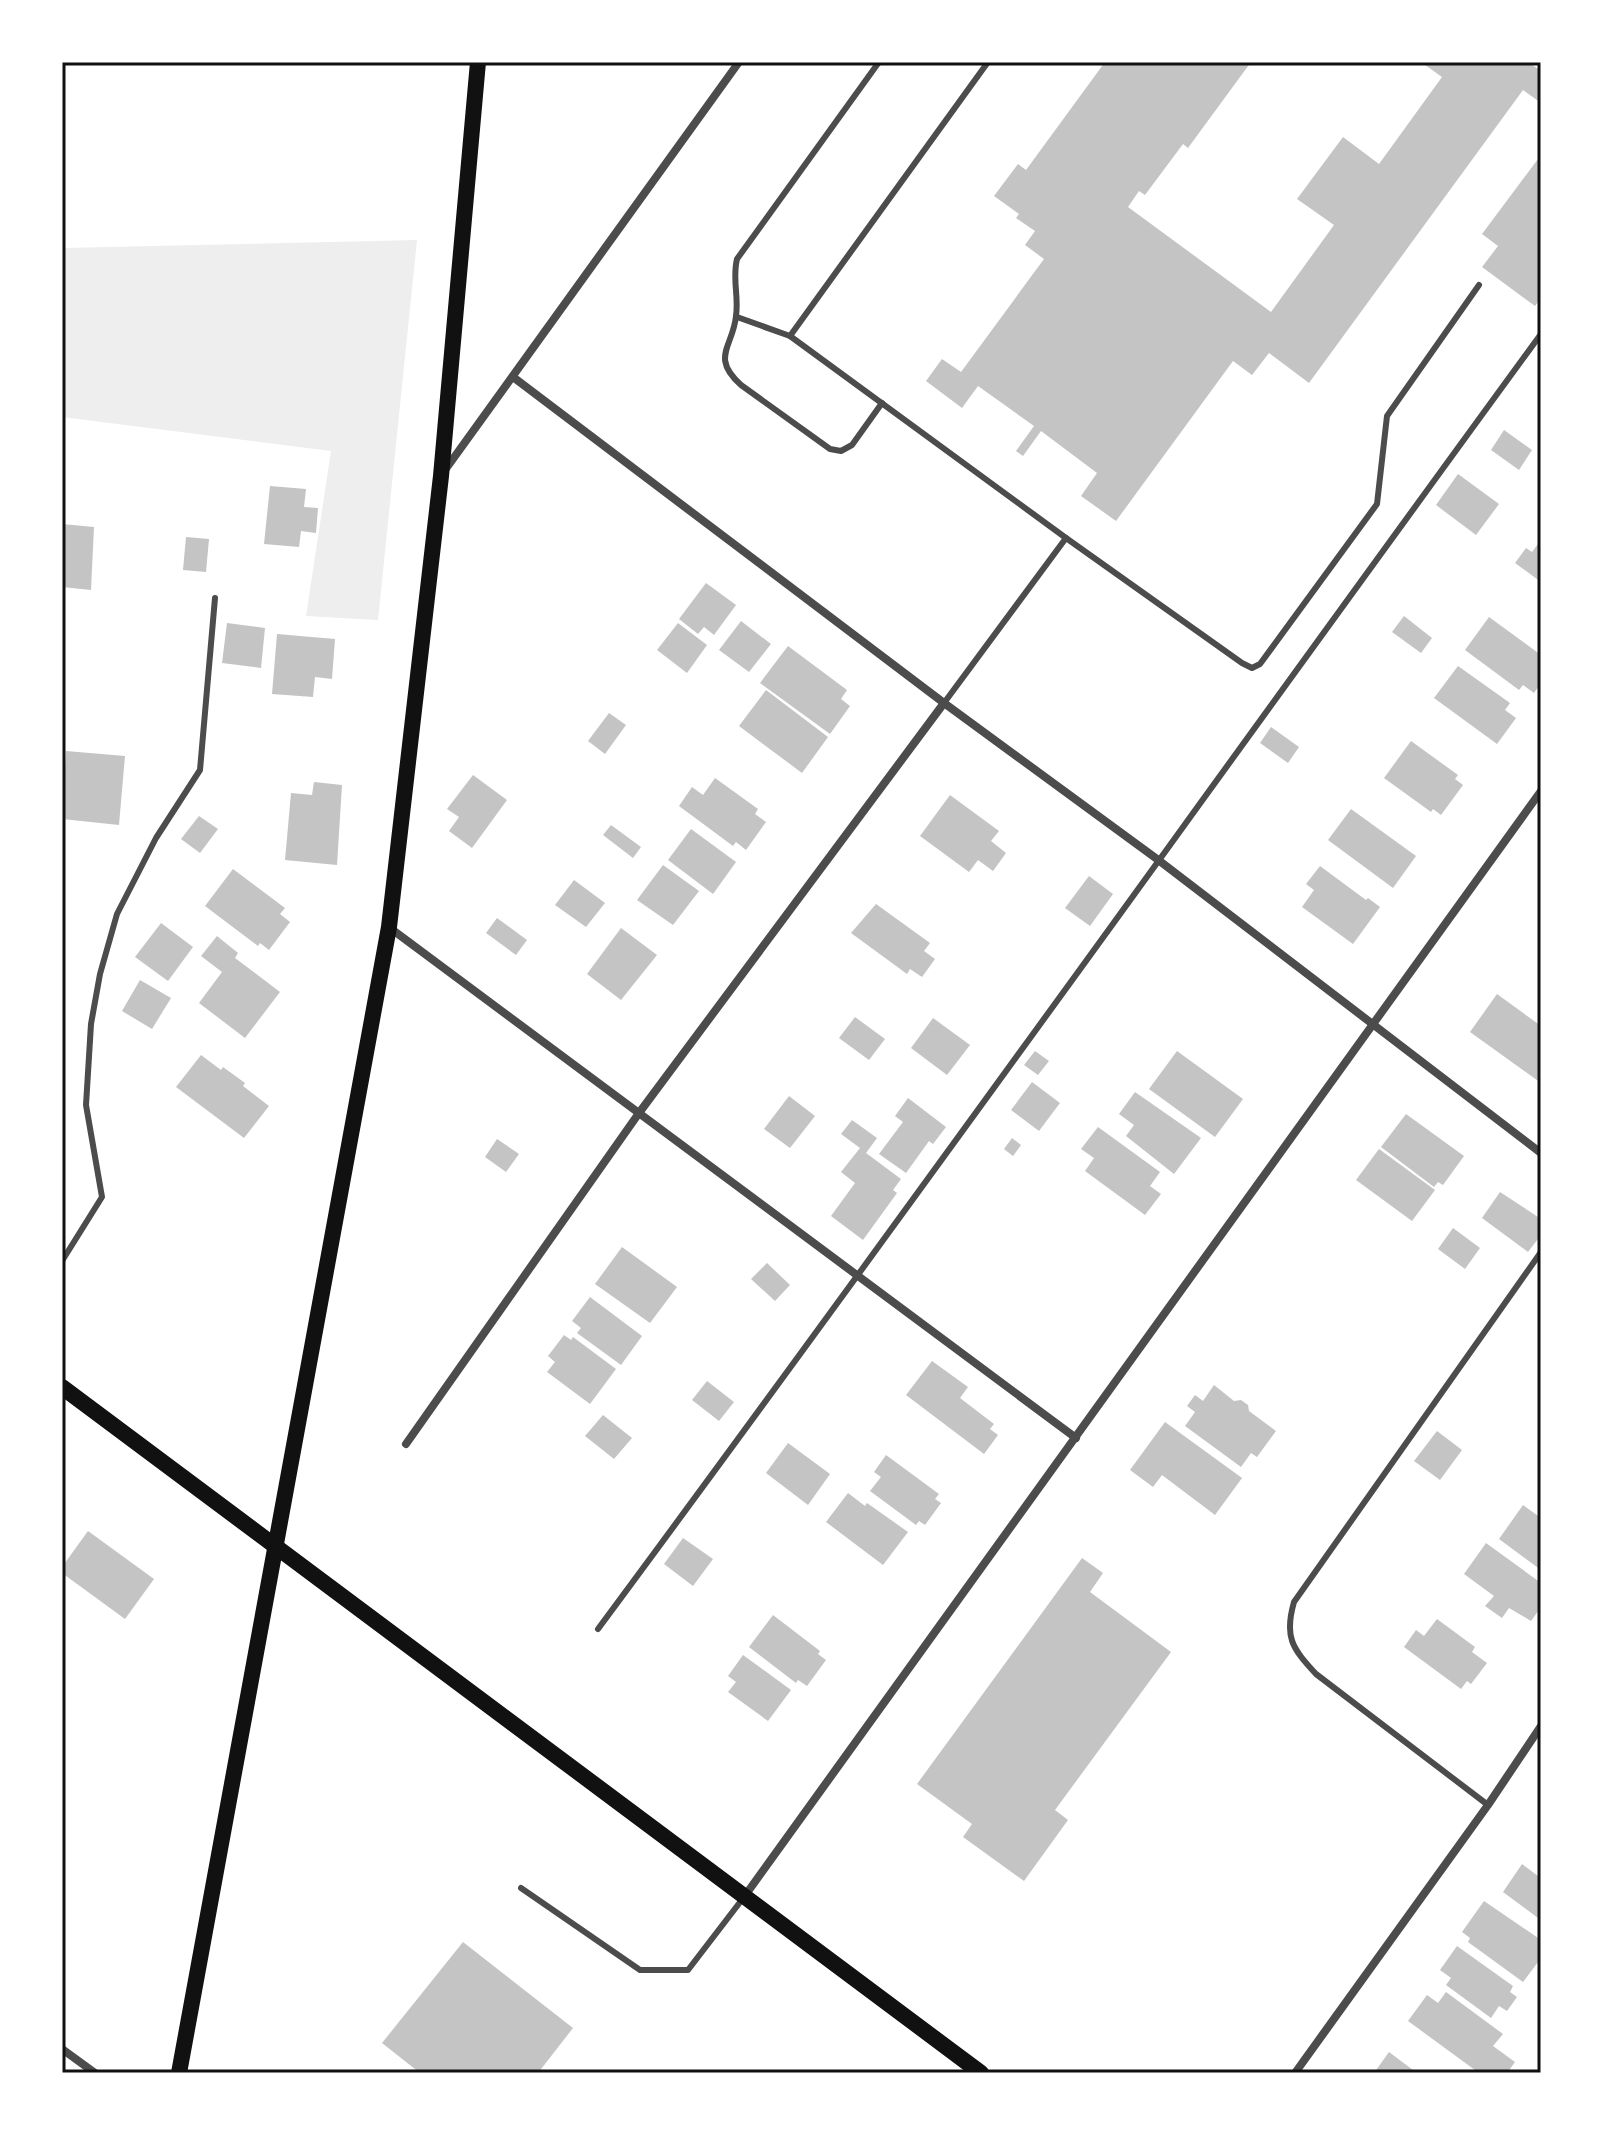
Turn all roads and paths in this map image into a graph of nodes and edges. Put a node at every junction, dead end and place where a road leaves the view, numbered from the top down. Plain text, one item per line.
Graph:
1 (478, 62) edge
2 (739, 62) edge
3 (879, 62) edge
4 (988, 62) edge
5 (1479, 285) dead end
6 (737, 317) junction
7 (1541, 334) edge
8 (790, 336) junction
9 (513, 377) junction
10 (882, 403) junction
11 (441, 476) junction
12 (1066, 538) junction
13 (215, 598) dead end
14 (944, 703) junction
15 (1541, 791) edge
16 (1157, 859) junction
17 (389, 927) junction
18 (1372, 1023) junction
19 (639, 1113) junction
20 (1541, 1153) edge
21 (1541, 1252) edge
22 (62, 1261) edge
23 (859, 1276) junction
24 (62, 1387) edge
25 (1076, 1438) junction
26 (406, 1444) dead end
27 (276, 1548) junction
28 (598, 1629) dead end
29 (1541, 1726) edge
30 (1488, 1805) junction
31 (521, 1888) dead end
32 (744, 1897) junction
33 (62, 2049) edge
34 (95, 2073) edge
35 (179, 2073) edge
36 (981, 2073) edge
37 (1295, 2073) edge

1 - 11 main road
2 - 9 street
3 - 6 lane
4 - 8 lane
5 - 12 lane
6 - 8 lane
6 - 10 lane
7 - 16 lane
8 - 10 lane
9 - 11 street
9 - 14 street
10 - 12 lane
11 - 17 main road
12 - 14 lane
13 - 22 lane
14 - 16 street
14 - 19 street
15 - 18 street
16 - 18 street
16 - 23 lane
17 - 19 street
17 - 27 main road
18 - 20 street
18 - 25 street
19 - 23 street
19 - 26 street
21 - 30 lane
23 - 25 street
23 - 28 lane
24 - 27 main road
25 - 32 street
27 - 32 main road
27 - 35 main road
29 - 30 street
30 - 37 street
31 - 32 lane
32 - 36 main road
33 - 34 street

